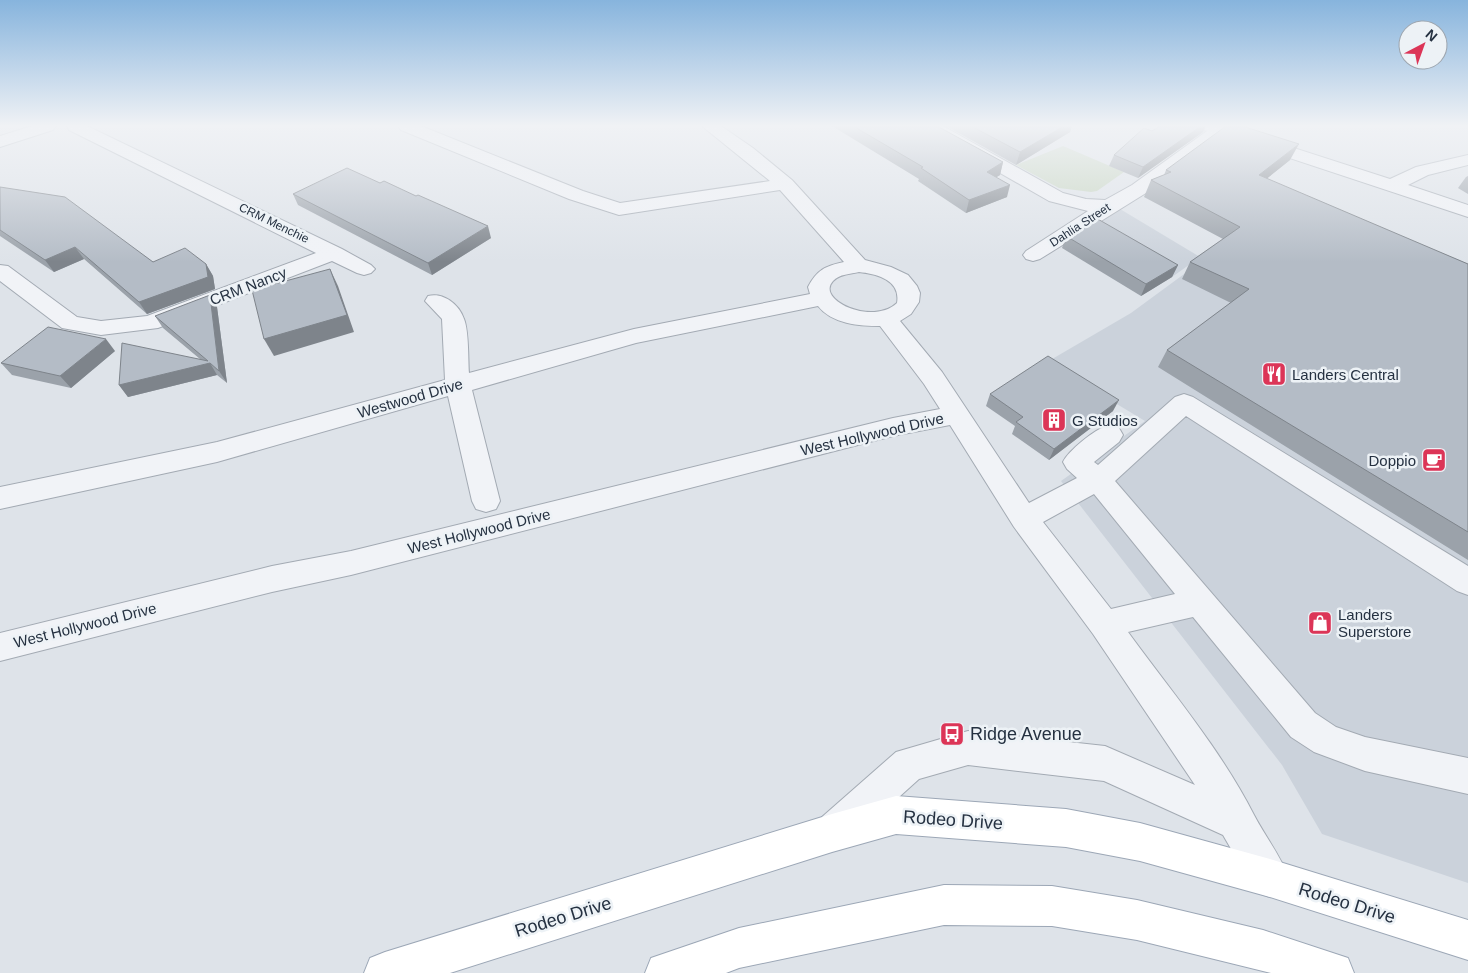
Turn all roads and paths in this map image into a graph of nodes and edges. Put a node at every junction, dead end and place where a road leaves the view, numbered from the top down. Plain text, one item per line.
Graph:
1 (168, 171) edge
2 (518, 171) edge
3 (770, 171) edge
4 (1011, 171) edge
5 (1161, 171) edge
6 (1348, 171) edge
7 (1421, 171) edge
8 (785, 184) junction
9 (1391, 186) junction
10 (1109, 206) junction
11 (1468, 211) edge
12 (335, 253) junction
13 (1033, 255) dead end
14 (859, 266) junction
15 (364, 269) dead end
16 (0, 271) edge
17 (821, 299) junction
18 (436, 301) dead end
19 (886, 318) junction
20 (458, 384) junction
21 (958, 415) junction
22 (1110, 435) dead end
23 (1098, 480) junction
24 (0, 498) edge
25 (486, 501) dead end
26 (1024, 519) junction
27 (1468, 582) edge
28 (1198, 602) junction
29 (1104, 624) junction
30 (0, 646) edge
31 (1468, 776) edge
32 (1238, 822) junction
33 (832, 833) junction
34 (1270, 878) junction
35 (1468, 940) edge
36 (385, 973) edge
37 (666, 973) edge
38 (1333, 973) edge

1 - 12 street, CRM Menchie
2 - 8 street
3 - 8 street
4 - 10 street
5 - 10 street, Dahlia Street
6 - 9 street
7 - 9 street
8 - 14 street
9 - 11 street
10 - 13 street, Dahlia Street
12 - 15 street, CRM Menchie
12 - 16 street, CRM Nancy
14 - 17 street
14 - 19 street
17 - 19 street
17 - 20 street, Westwood Drive
18 - 20 street
19 - 21 street
20 - 24 street, Westwood Drive
20 - 25 street
21 - 26 street
21 - 30 street, West Hollywood Drive
22 - 23 street
23 - 26 street
23 - 27 street
23 - 28 street
26 - 29 street
28 - 29 street
28 - 31 street
29 - 32 street
32 - 33 street
32 - 34 street
33 - 34 main road, Rodeo Drive
33 - 36 main road, Rodeo Drive
34 - 35 main road, Rodeo Drive
37 - 38 main road

